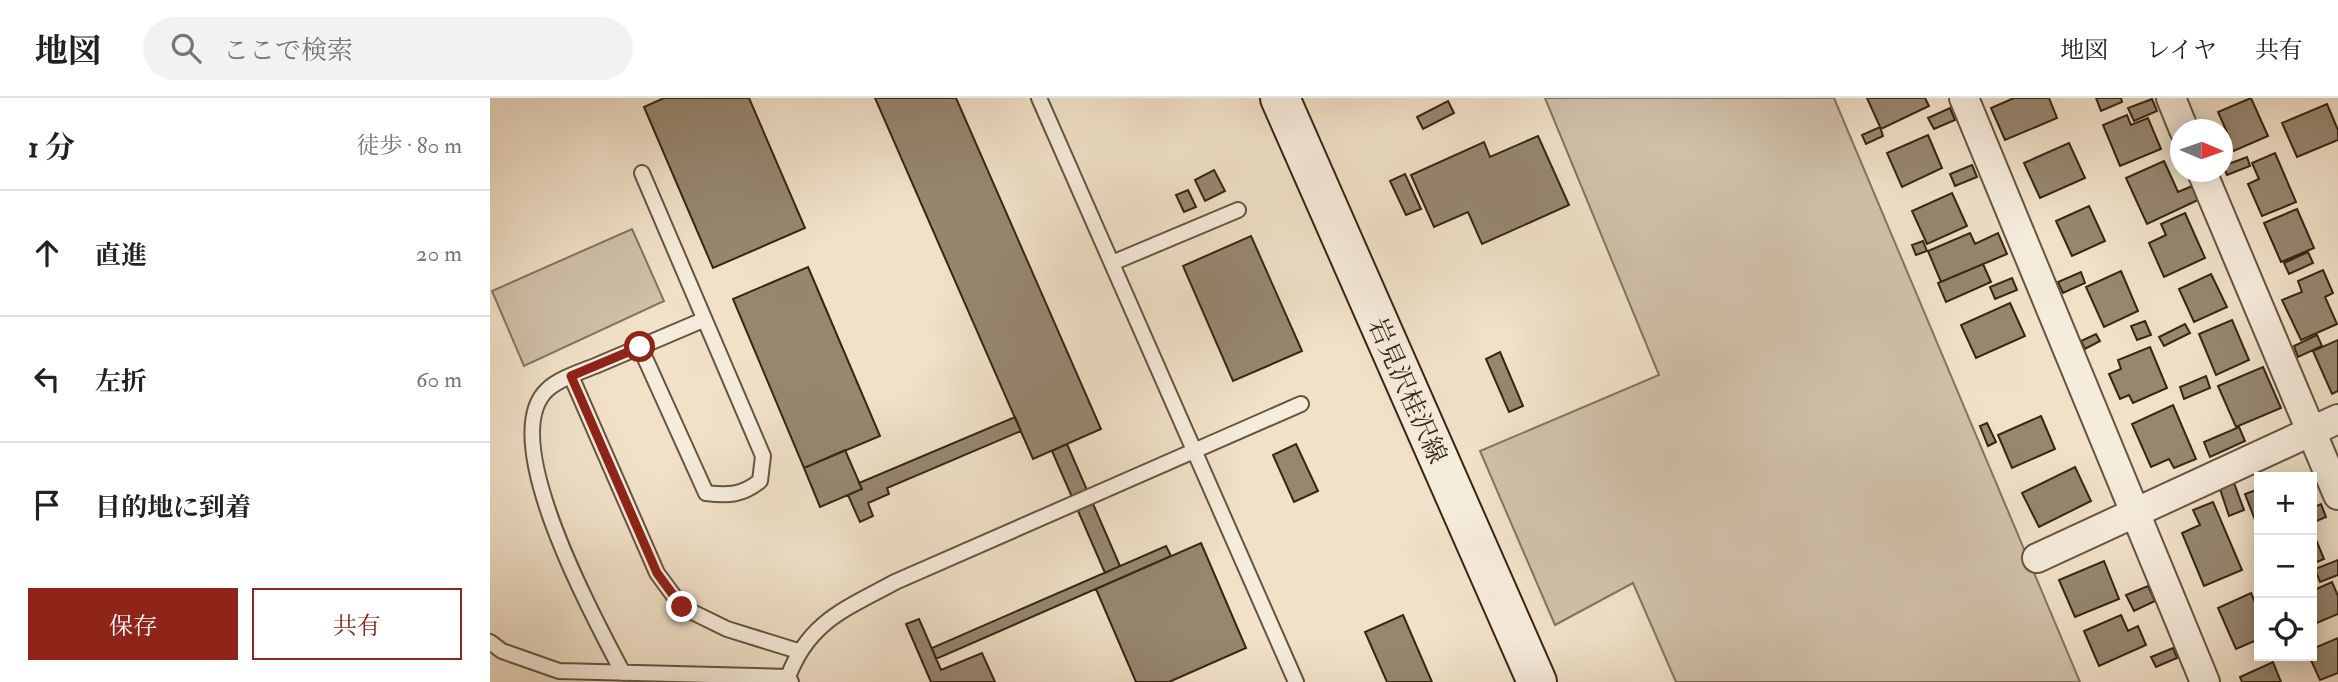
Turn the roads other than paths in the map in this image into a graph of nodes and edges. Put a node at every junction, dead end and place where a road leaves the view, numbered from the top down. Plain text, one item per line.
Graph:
1 (1040, 98) edge
2 (1280, 98) edge
3 (1964, 98) edge
4 (2171, 98) edge
5 (2180, 119) edge
6 (642, 173) dead end
7 (2206, 182) edge
8 (1238, 210) dead end
9 (1112, 264) junction
10 (703, 320) junction
11 (640, 347) junction
12 (571, 376) junction
13 (1301, 404) dead end
14 (2338, 419) edge
15 (2311, 431) junction
16 (1193, 450) junction
17 (2338, 495) edge
18 (2136, 514) junction
19 (2037, 558) dead end
20 (490, 642) edge
21 (798, 652) junction
22 (623, 673) junction
23 (790, 680) edge
24 (1296, 682) edge
25 (1537, 682) edge
26 (2205, 682) edge

1 - 9 lane
2 - 25 main road, 岩見沢桂沢線
3 - 18 street
4 - 5 street
6 - 10 lane
7 - 15 street
8 - 9 lane
9 - 16 lane
10 - 11 lane
10 - 11 lane
11 - 12 lane
12 - 21 lane
12 - 22 lane
13 - 16 lane
14 - 15 street
15 - 17 street
15 - 18 street
16 - 21 lane
16 - 24 lane
18 - 19 street
18 - 26 street
20 - 22 lane
21 - 23 lane
22 - 23 lane

